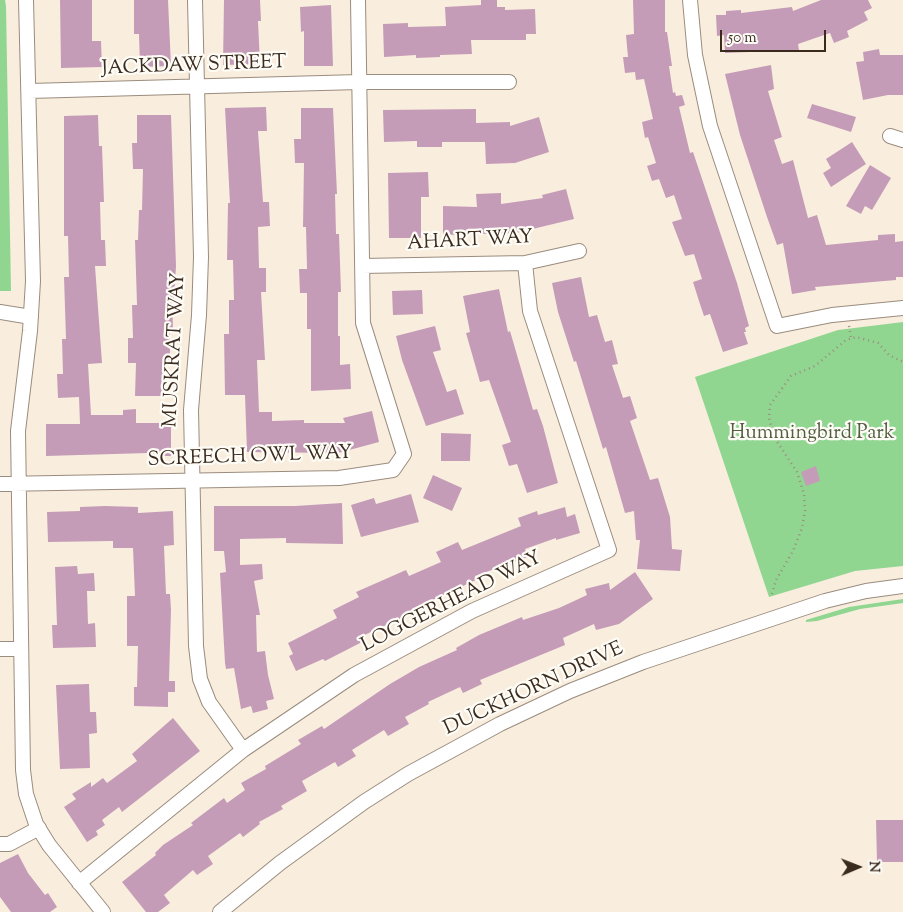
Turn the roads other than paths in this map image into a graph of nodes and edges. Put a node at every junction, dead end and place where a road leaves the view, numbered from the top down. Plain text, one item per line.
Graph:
1 (26, 0) edge
2 (195, 0) edge
3 (358, 0) edge
4 (690, 0) edge
5 (359, 82) junction
6 (509, 82) dead end
7 (197, 88) junction
8 (29, 91) junction
9 (579, 251) dead end
10 (525, 263) junction
11 (362, 266) junction
12 (903, 308) edge
13 (0, 312) edge
14 (31, 317) junction
15 (193, 480) junction
16 (0, 484) edge
17 (18, 484) junction
18 (903, 586) edge
19 (0, 649) edge
20 (21, 649) junction
21 (243, 750) junction
22 (39, 828) junction
23 (0, 844) edge
24 (79, 882) junction
25 (103, 912) edge
26 (220, 912) edge

1 - 8 street
2 - 7 street, MUSKRAT WAY
3 - 5 street, SCREECH OWL WAY
4 - 12 street
5 - 6 street, JACKDAW STREET
5 - 7 street, JACKDAW STREET
5 - 11 street, SCREECH OWL WAY
7 - 8 street, JACKDAW STREET
7 - 15 street, MUSKRAT WAY
8 - 14 street
9 - 10 street, AHART WAY
10 - 11 street, AHART WAY
10 - 21 street, LOGGERHEAD WAY
11 - 15 street, SCREECH OWL WAY
13 - 14 street
14 - 17 street
15 - 17 street, SCREECH OWL WAY
15 - 21 street, MUSKRAT WAY
16 - 17 street, SCREECH OWL WAY
17 - 20 street
18 - 26 street, DUCKHORN DRIVE
19 - 20 street
20 - 22 street
21 - 24 street, LOGGERHEAD WAY
22 - 23 street
22 - 24 street
24 - 25 street

